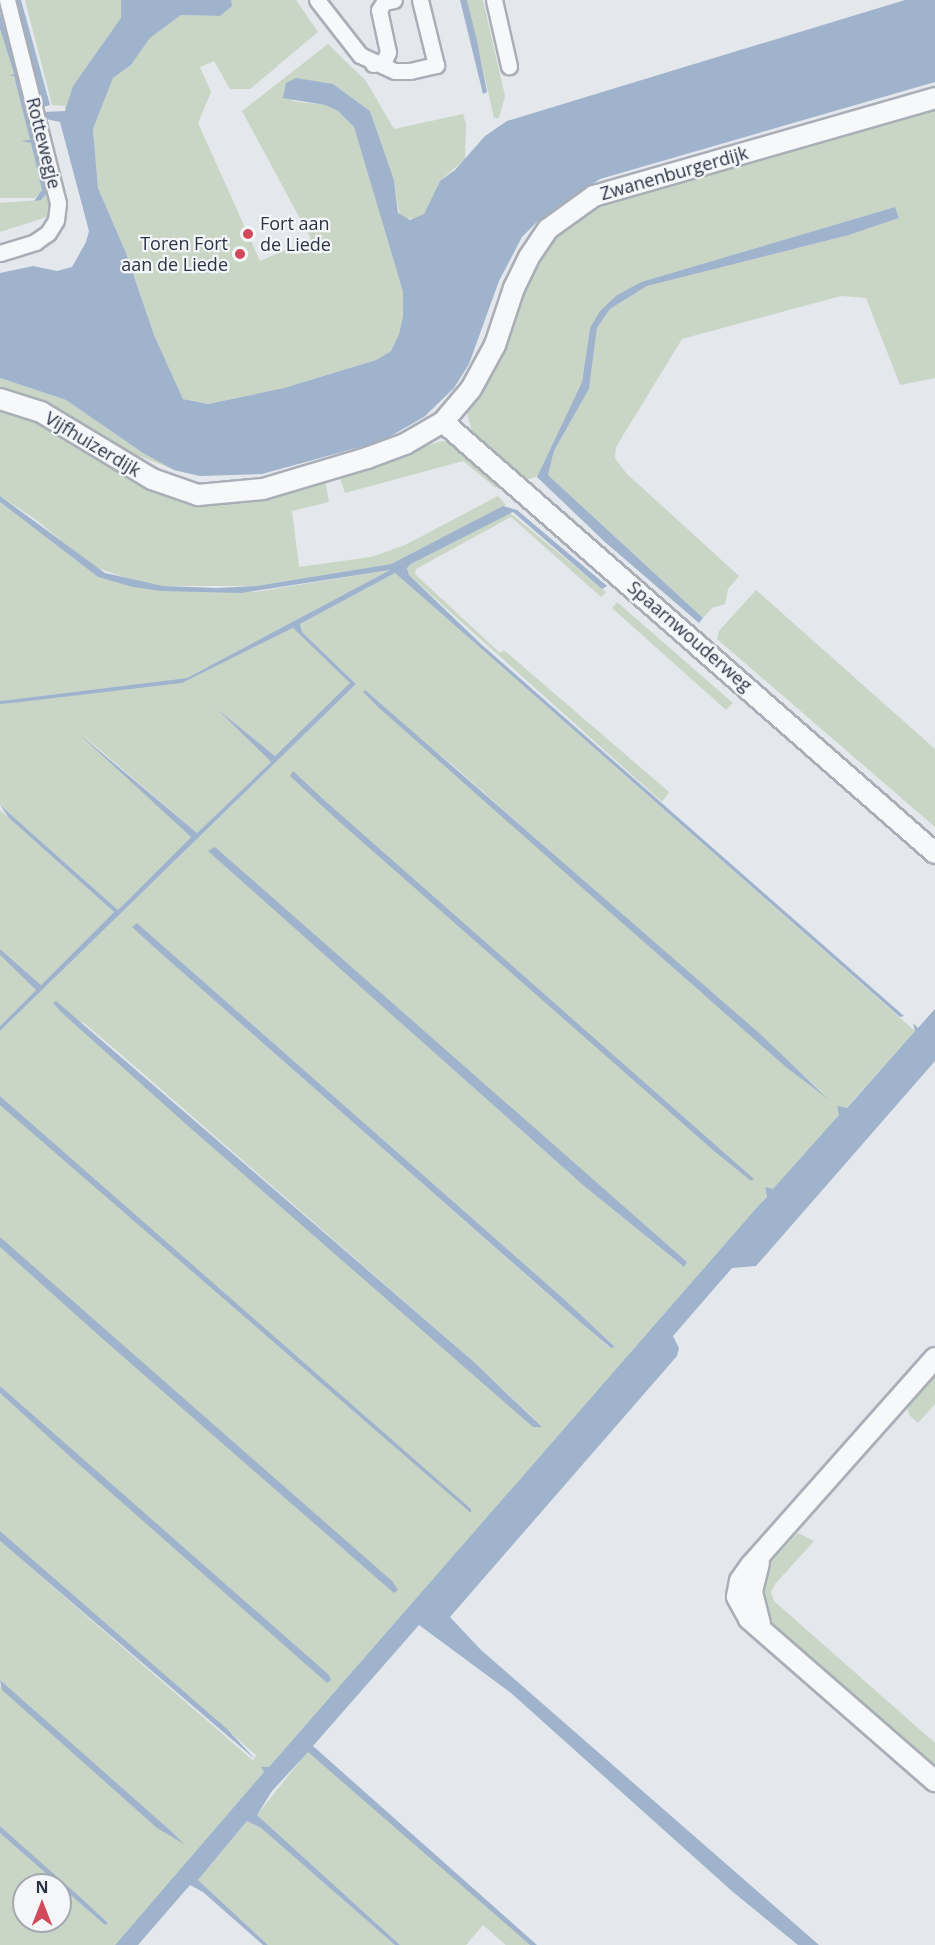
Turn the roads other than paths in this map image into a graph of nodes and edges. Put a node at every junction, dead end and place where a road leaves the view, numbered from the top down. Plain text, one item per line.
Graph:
1 (7, 0) edge
2 (318, 0) edge
3 (394, 0) edge
4 (420, 0) edge
5 (494, 0) edge
6 (373, 64) junction
7 (509, 66) dead end
8 (935, 98) edge
9 (0, 253) edge
10 (0, 399) edge
11 (443, 422) junction
12 (152, 479) joint
13 (935, 853) edge
14 (935, 1358) edge
15 (935, 1781) edge

1 - 9 street, Rottewegje
2 - 6 street
3 - 6 street
4 - 6 street
5 - 7 street
8 - 11 street, Zwanenburgerdijk
10 - 12 street, Vijfhuizerdijk
11 - 12 street, Zwanenburgerdijk
11 - 13 street, Spaarnwouderweg
14 - 15 street

